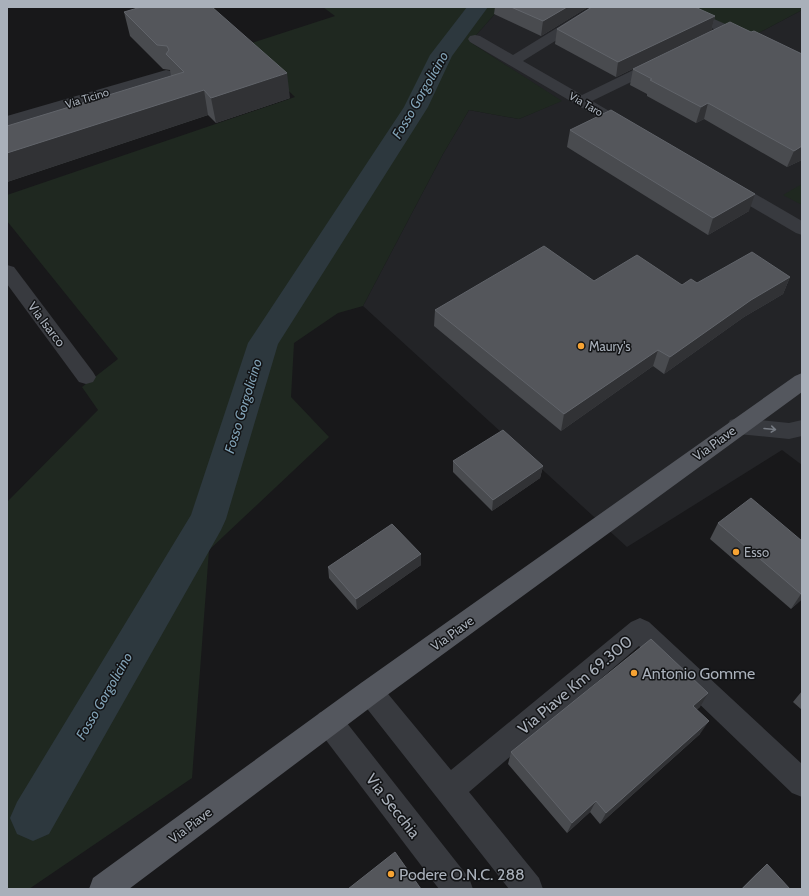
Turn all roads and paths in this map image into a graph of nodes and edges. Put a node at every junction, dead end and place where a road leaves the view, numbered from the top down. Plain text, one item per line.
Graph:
1 (600, 7) edge
2 (676, 7) edge
3 (475, 38) dead end
4 (692, 47) edge
5 (671, 57) edge
6 (514, 61) junction
7 (166, 74) edge
8 (581, 101) junction
9 (7, 121) edge
10 (643, 137) edge
11 (712, 177) edge
12 (802, 228) edge
13 (7, 271) edge
14 (86, 377) dead end
15 (802, 381) edge
16 (738, 426) junction
17 (802, 428) edge
18 (370, 692) junction
19 (329, 722) junction
20 (802, 783) edge
21 (449, 790) junction
22 (104, 889) edge
23 (458, 889) edge
24 (528, 889) edge

1 - 6 street
2 - 4 street
3 - 6 street, Via Taro
5 - 8 street
6 - 8 street, Via Taro
7 - 9 street, Via Ticino
8 - 10 street, Via Taro
11 - 12 street
13 - 14 street, Via Isarco
15 - 16 main road, Via Piave
16 -> 17 street
16 - 18 main road, Via Piave
18 - 19 main road, Via Piave
18 - 21 street
19 - 22 main road, Via Piave
19 - 23 street, Via Secchia
20 - 21 street, Via Piave Km 69.300
21 - 24 street

